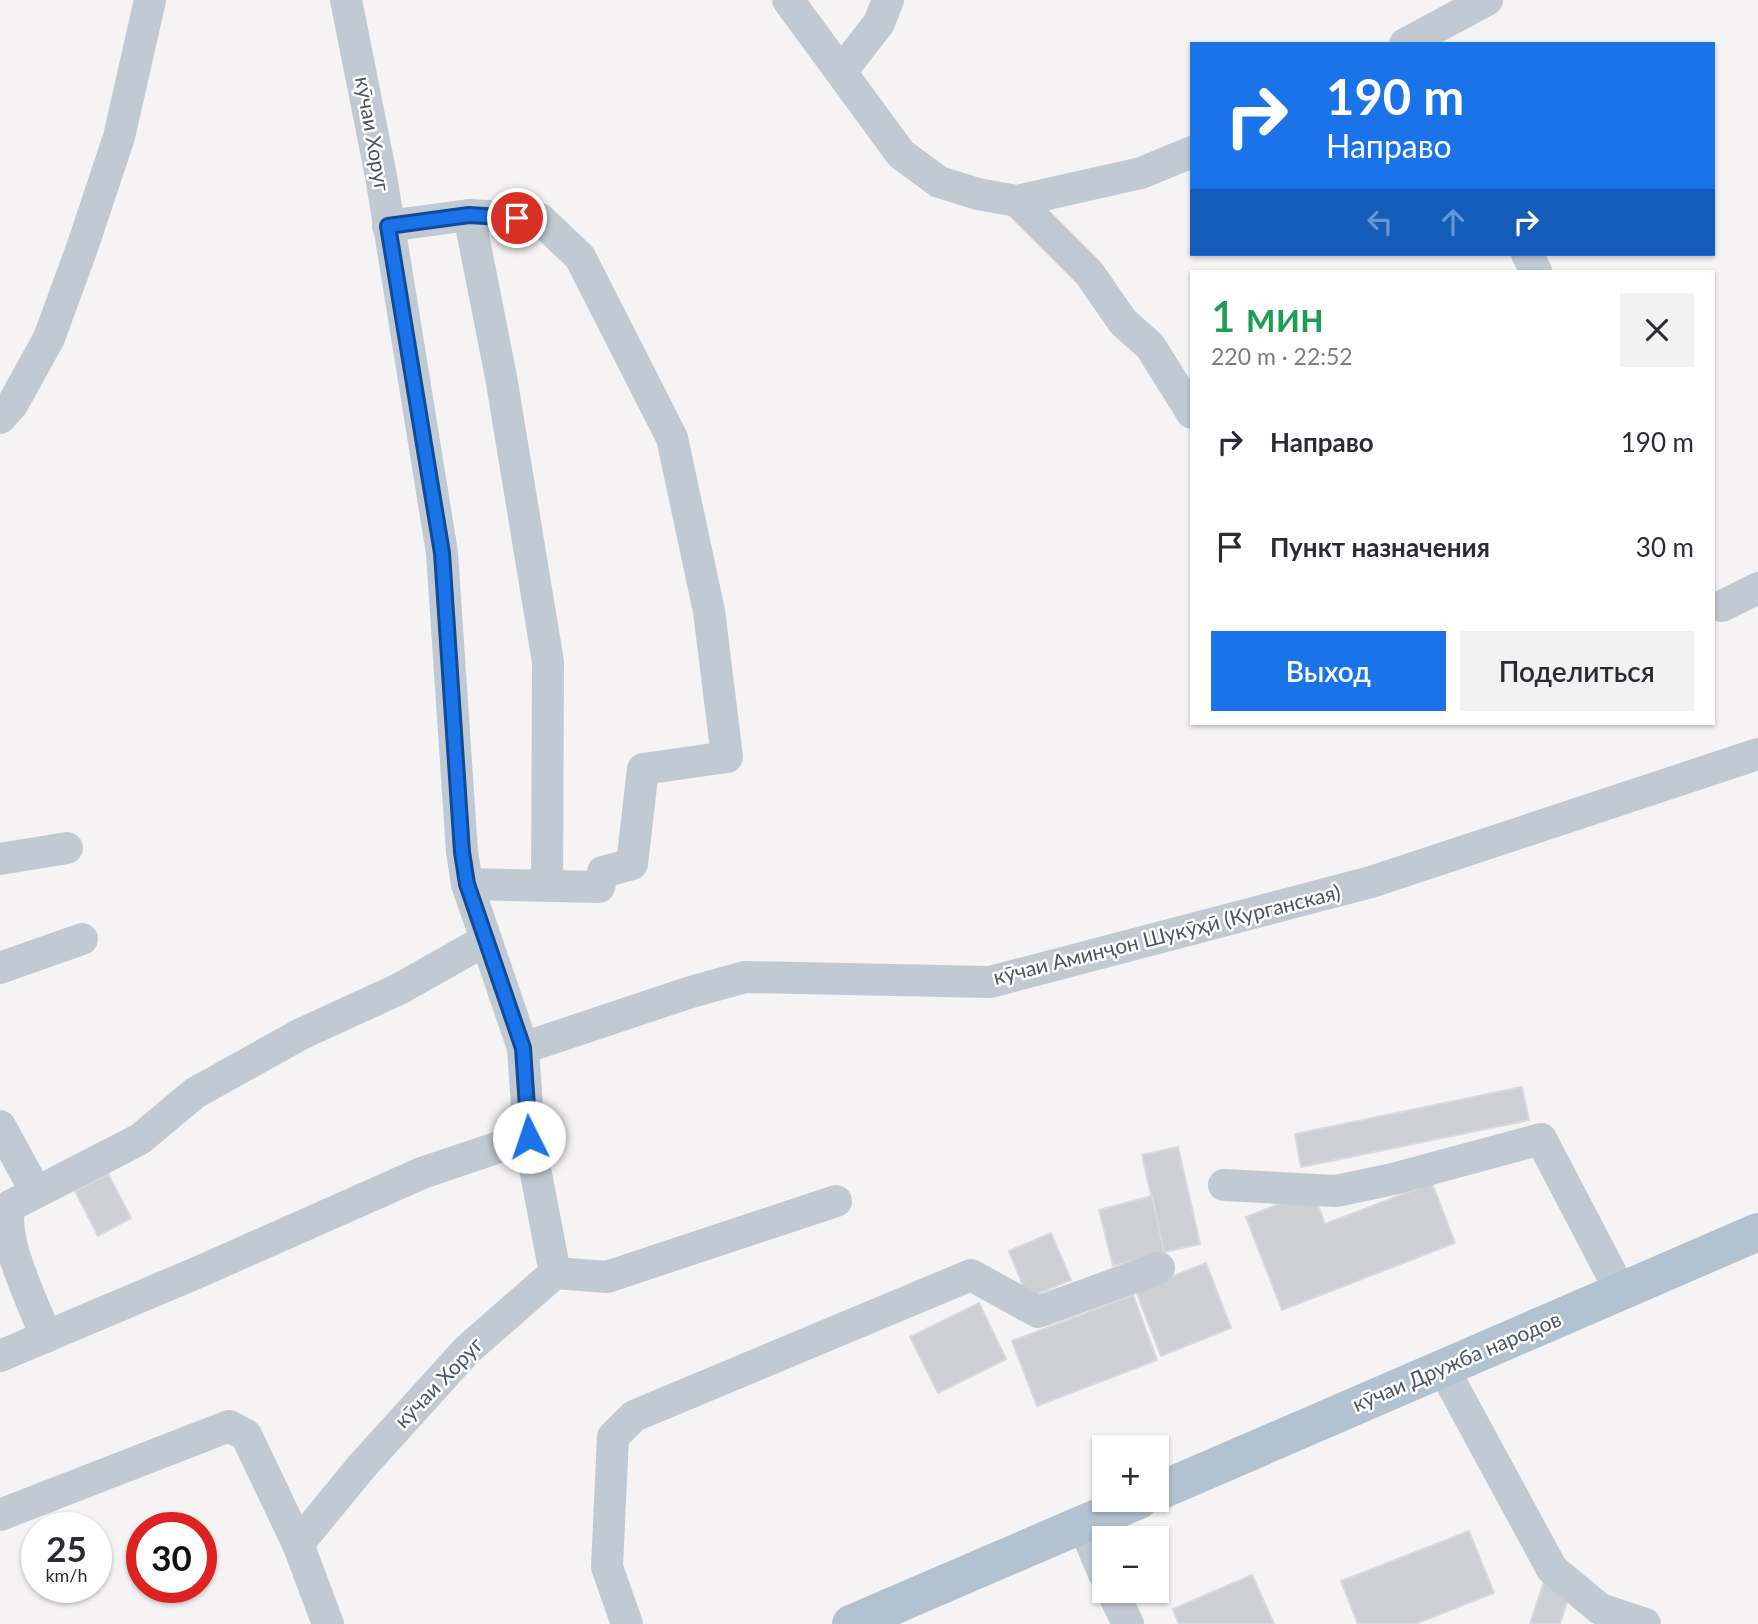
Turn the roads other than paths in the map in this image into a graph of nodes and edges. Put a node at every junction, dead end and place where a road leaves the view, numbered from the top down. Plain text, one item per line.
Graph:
1 (150, 0) edge
2 (346, 0) edge
3 (788, 0) edge
4 (888, 0) edge
5 (1487, 0) edge
6 (1409, 42) edge
7 (841, 72) junction
8 (1190, 153) edge
9 (1017, 201) junction
10 (469, 215) junction
11 (388, 226) junction
12 (1190, 410) edge
13 (0, 418) edge
14 (1758, 588) edge
15 (1722, 606) dead end
16 (1758, 754) edge
17 (67, 848) dead end
18 (0, 859) edge
19 (467, 884) junction
20 (547, 886) junction
21 (82, 939) dead end
22 (486, 940) junction
23 (0, 968) edge
24 (523, 1048) junction
25 (0, 1126) edge
26 (529, 1137) junction
27 (1224, 1185) dead end
28 (36, 1192) junction
29 (836, 1201) dead end
30 (1758, 1232) edge
31 (1159, 1268) dead end
32 (555, 1273) junction
33 (1620, 1292) junction
34 (46, 1337) junction
35 (0, 1356) edge
36 (1443, 1368) junction
37 (1169, 1487) edge
38 (1111, 1512) edge
39 (0, 1515) edge
40 (1083, 1524) junction
41 (298, 1544) junction
42 (1092, 1545) edge
43 (1118, 1603) edge
44 (328, 1624) edge
45 (627, 1624) edge
46 (851, 1624) edge
47 (1128, 1624) edge
48 (1645, 1624) edge

1 - 13 street
2 - 11 street, кӯчаи Хоруг
3 - 7 street
4 - 7 street
5 - 6 street
7 - 9 street
8 - 9 street
9 - 12 street
10 - 11 street
10 - 20 street
10 - 20 street
11 - 19 street, кӯчаи Хоруг
14 - 15 street
16 - 24 street, кӯчаи Аминҷон Шукӯҳӣ (Курганская)
17 - 18 street
19 - 20 street
19 - 22 street, кӯчаи Хоруг
21 - 23 street
22 - 24 street, кӯчаи Хоруг
22 - 28 street
24 - 26 street, кӯчаи Хоруг
25 - 28 street
26 - 32 street, кӯчаи Хоруг
26 - 34 street
27 - 33 street
28 - 34 street
29 - 32 street
30 - 33 main road, кӯчаи Дружба народов
31 - 45 street
32 - 41 street, кӯчаи Хоруг
33 - 36 main road, кӯчаи Дружба народов
34 - 35 street
36 - 37 main road, кӯчаи Дружба народов
36 - 48 street
38 - 40 main road
39 - 41 street
40 - 42 street
40 - 46 main road
41 - 44 street
43 - 47 street

